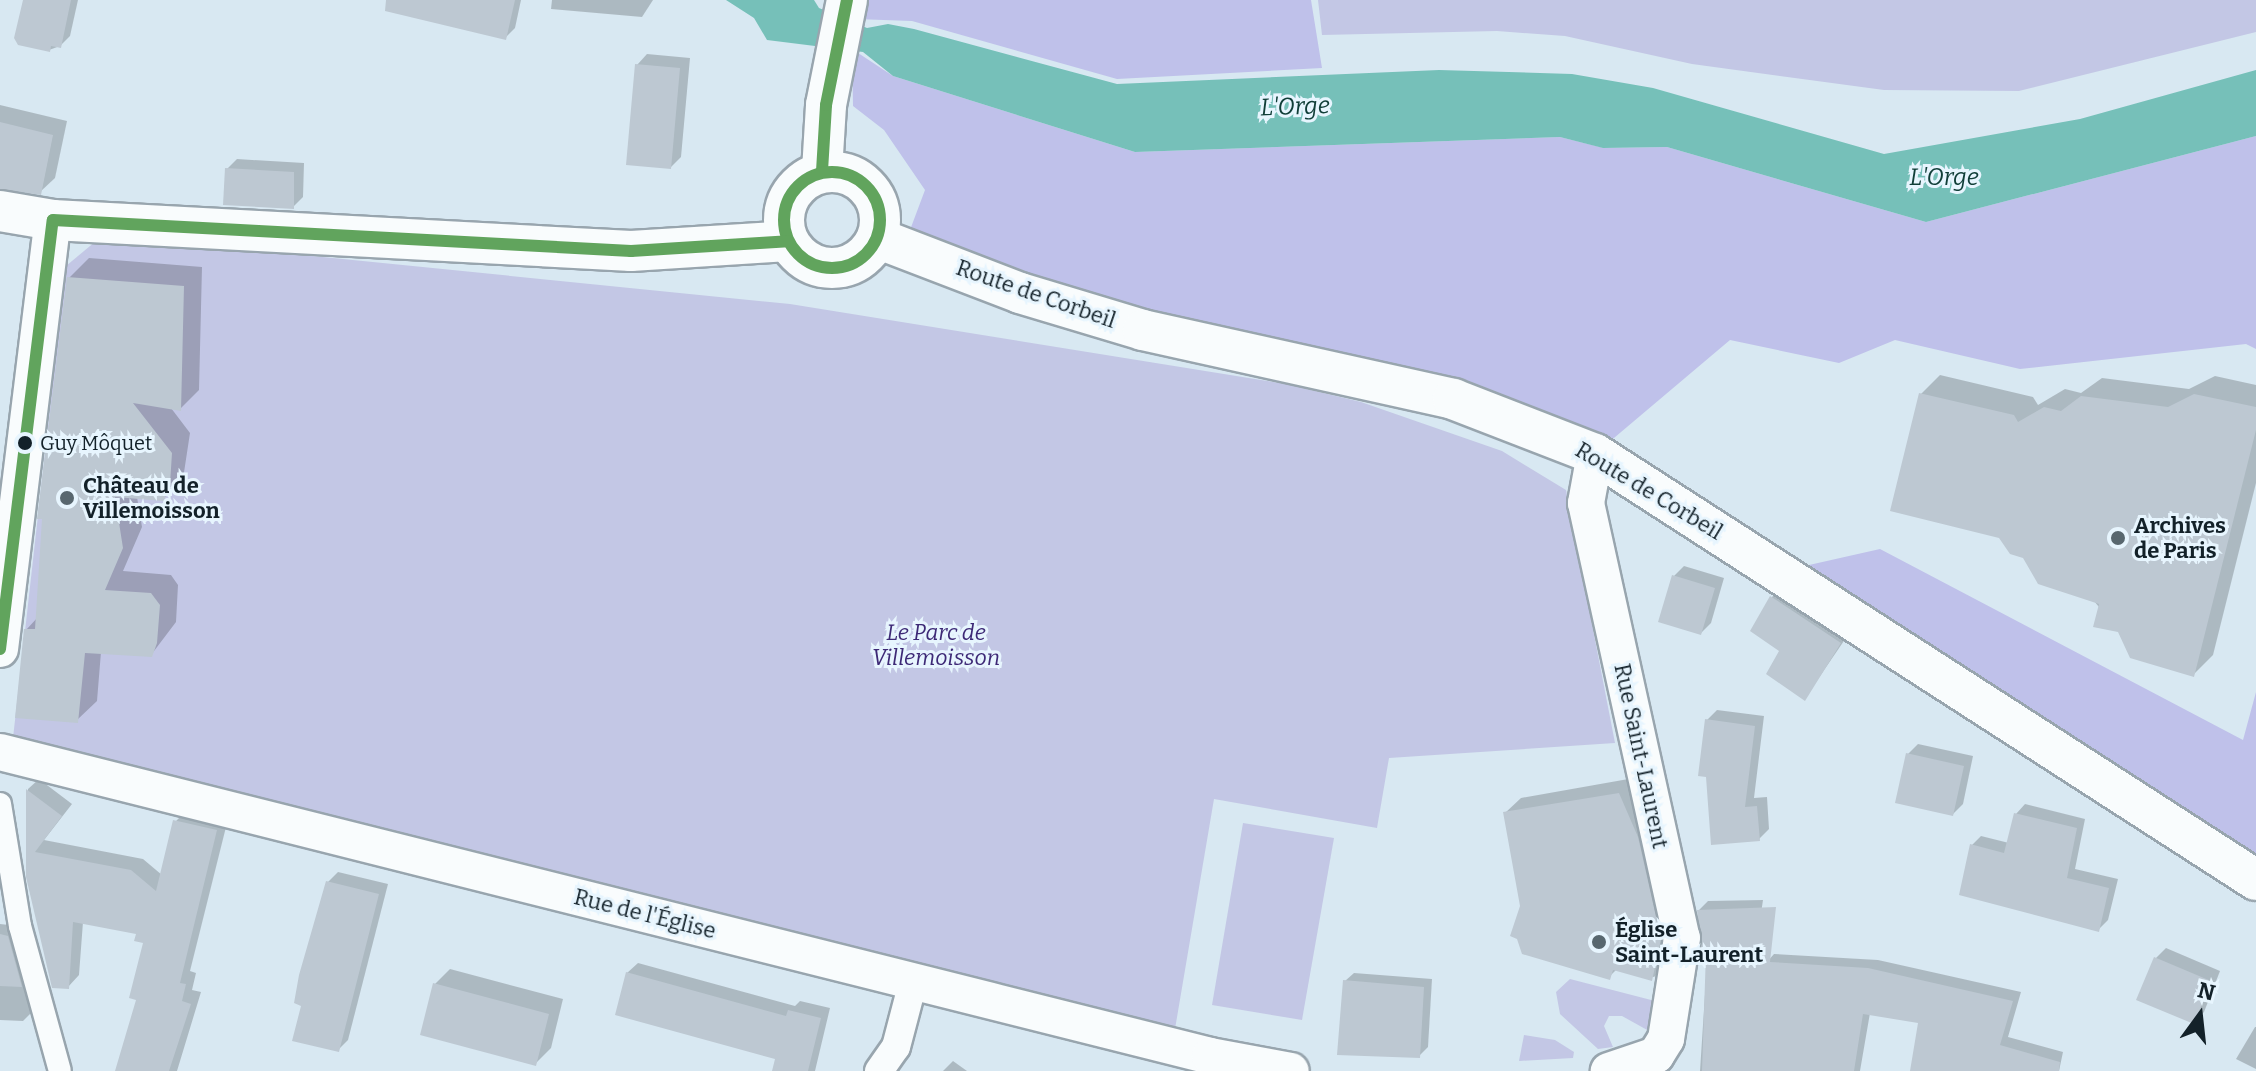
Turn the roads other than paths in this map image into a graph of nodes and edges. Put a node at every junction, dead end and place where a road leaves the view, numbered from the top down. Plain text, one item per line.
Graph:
1 (845, 5) edge
2 (822, 171) junction
3 (0, 211) edge
4 (53, 220) junction
5 (877, 238) junction
6 (788, 241) junction
7 (1595, 454) junction
8 (0, 649) edge
9 (0, 752) edge
10 (0, 804) edge
11 (2256, 880) edge
12 (913, 982) junction
13 (60, 1071) edge
14 (879, 1071) edge
15 (1291, 1071) edge
16 (1609, 1071) edge

1 - 2 main road
2 - 5 main road
2 - 6 main road
3 - 4 main road
4 - 6 main road
4 - 8 street
5 - 6 main road
5 - 7 main road, Route de Corbeil
7 - 11 main road, Route de Corbeil
7 - 16 street, Rue Saint-Laurent
9 - 12 street, Rue de l'Église
10 - 13 street
12 - 14 street
12 - 15 street, Rue de l'Église

